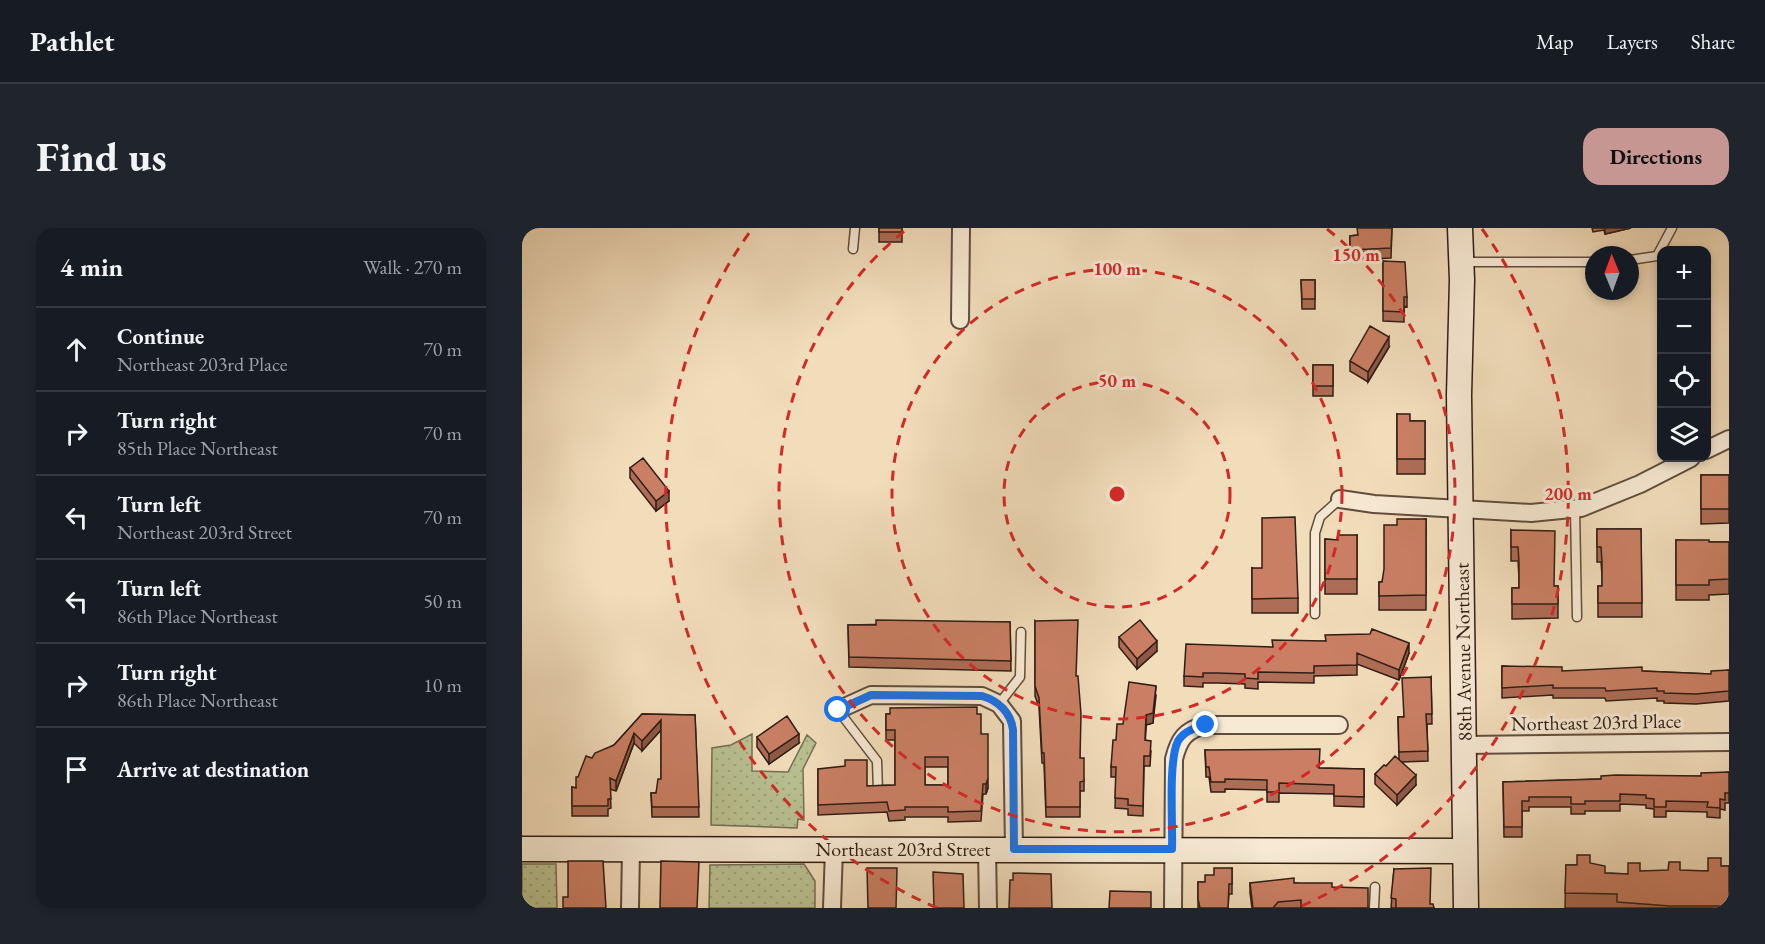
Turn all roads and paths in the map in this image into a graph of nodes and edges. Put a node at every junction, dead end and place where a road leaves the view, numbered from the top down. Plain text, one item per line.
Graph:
1 (855, 228) edge
2 (961, 228) edge
3 (1460, 228) edge
4 (1672, 228) edge
5 (853, 249) dead end
6 (1639, 259) edge
7 (1461, 262) junction
8 (1585, 262) edge
9 (960, 320) dead end
10 (1729, 439) edge
11 (1711, 448) edge
12 (1683, 462) edge
13 (1340, 499) joint
14 (1462, 509) junction
15 (1575, 509) junction
16 (1315, 614) dead end
17 (1577, 617) dead end
18 (1020, 632) dead end
19 (999, 704) junction
20 (838, 710) joint
21 (1339, 725) dead end
22 (1729, 742) edge
23 (1464, 745) junction
24 (878, 790) edge
25 (522, 849) edge
26 (631, 849) junction
27 (834, 849) junction
28 (987, 849) junction
29 (1014, 849) junction
30 (1172, 849) junction
31 (1465, 851) junction
32 (1375, 887) dead end
33 (630, 908) edge
34 (831, 908) edge
35 (988, 908) edge
36 (1173, 908) edge
37 (1374, 908) edge
38 (1466, 908) edge

1 - 5 lane
2 - 9 street
3 - 7 street, 88th Avenue Northeast
4 - 6 lane
7 - 8 lane
7 - 14 street, 88th Avenue Northeast
10 - 11 street
12 - 15 street
13 - 14 street
13 - 16 lane
14 - 15 street
14 - 23 street, 88th Avenue Northeast
15 - 17 lane
18 - 19 lane
19 - 20 street
19 - 29 street
20 - 24 lane
21 - 30 street
22 - 23 street, Northeast 203rd Place
23 - 31 street, 88th Avenue Northeast
25 - 26 street, Northeast 203rd Street
26 - 27 street, Northeast 203rd Street
26 - 33 street
27 - 28 street, Northeast 203rd Street
27 - 34 street
28 - 29 street, Northeast 203rd Street
28 - 35 street
29 - 30 street, Northeast 203rd Street
30 - 31 street, Northeast 203rd Street
30 - 36 street
31 - 38 street, 88th Avenue Northeast
32 - 37 lane

